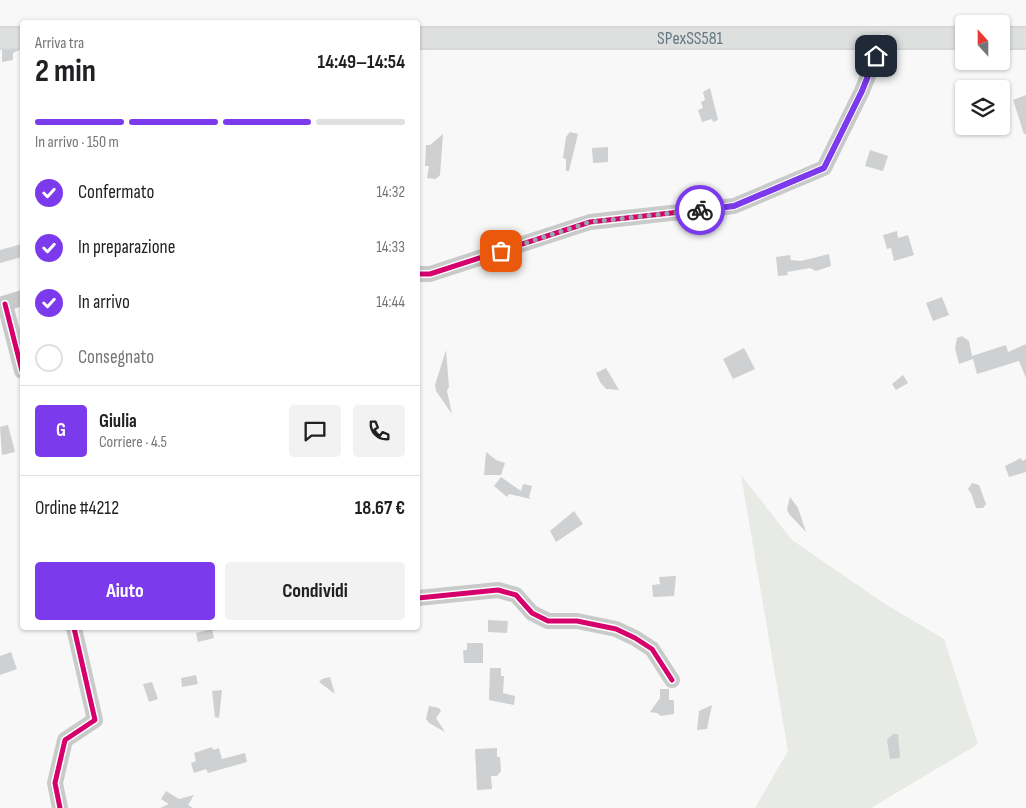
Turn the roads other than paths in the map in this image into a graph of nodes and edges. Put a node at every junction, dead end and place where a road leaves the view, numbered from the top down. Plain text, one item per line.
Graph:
1 (0, 38) edge
2 (20, 38) edge
3 (420, 38) edge
4 (883, 38) junction
5 (955, 38) edge
6 (1010, 38) edge
7 (1026, 38) edge
8 (420, 274) edge
9 (20, 299) edge
10 (2, 304) edge
11 (20, 363) edge
12 (420, 598) edge
13 (74, 630) edge
14 (672, 680) dead end
15 (60, 808) edge

1 - 2 main road
3 - 4 main road, SPexSS581
4 - 5 main road, SPexSS581
4 - 8 street
6 - 7 main road
9 - 10 street
10 - 11 street
12 - 14 street
13 - 15 street

